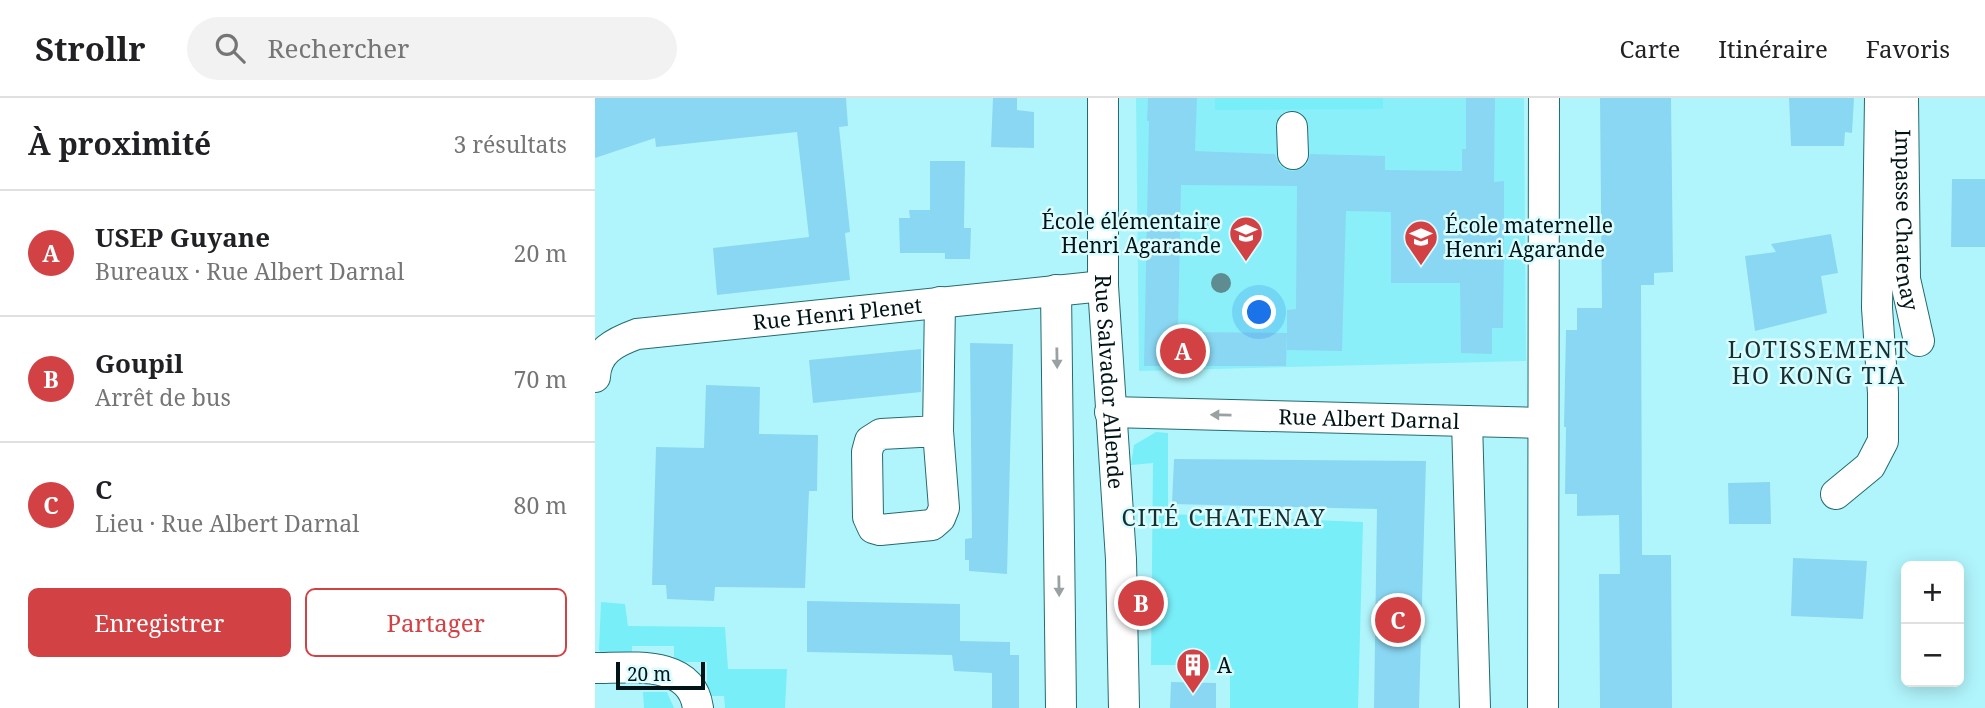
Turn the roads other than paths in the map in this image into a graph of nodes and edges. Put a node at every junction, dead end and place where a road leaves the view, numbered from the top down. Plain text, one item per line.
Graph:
1 (1103, 98) edge
2 (1544, 98) edge
3 (1880, 98) edge
4 (1903, 98) edge
5 (1103, 286) junction
6 (1056, 290) junction
7 (940, 302) junction
8 (1919, 341) dead end
9 (595, 377) edge
10 (1111, 412) junction
11 (1467, 421) junction
12 (1542, 423) junction
13 (938, 431) dead end
14 (1836, 494) dead end
15 (595, 668) edge
16 (698, 708) edge
17 (1061, 708) edge
18 (1124, 708) edge
19 (1475, 708) edge
20 (1543, 708) edge

1 - 5 street, Rue Salvador Allende
2 - 12 street
3 - 14 street
4 - 8 street, Impasse Chatenay
5 - 6 street, Rue Henri Plenet
5 - 10 street, Rue Salvador Allende
6 - 7 street, Rue Henri Plenet
6 -> 17 street
7 - 9 street, Rue Henri Plenet
7 - 13 street
11 -> 10 street, Rue Albert Darnal
10 - 18 street, Rue Salvador Allende
11 - 12 street
11 - 19 street, Rue Albert Darnal
12 - 20 street
15 - 16 street

